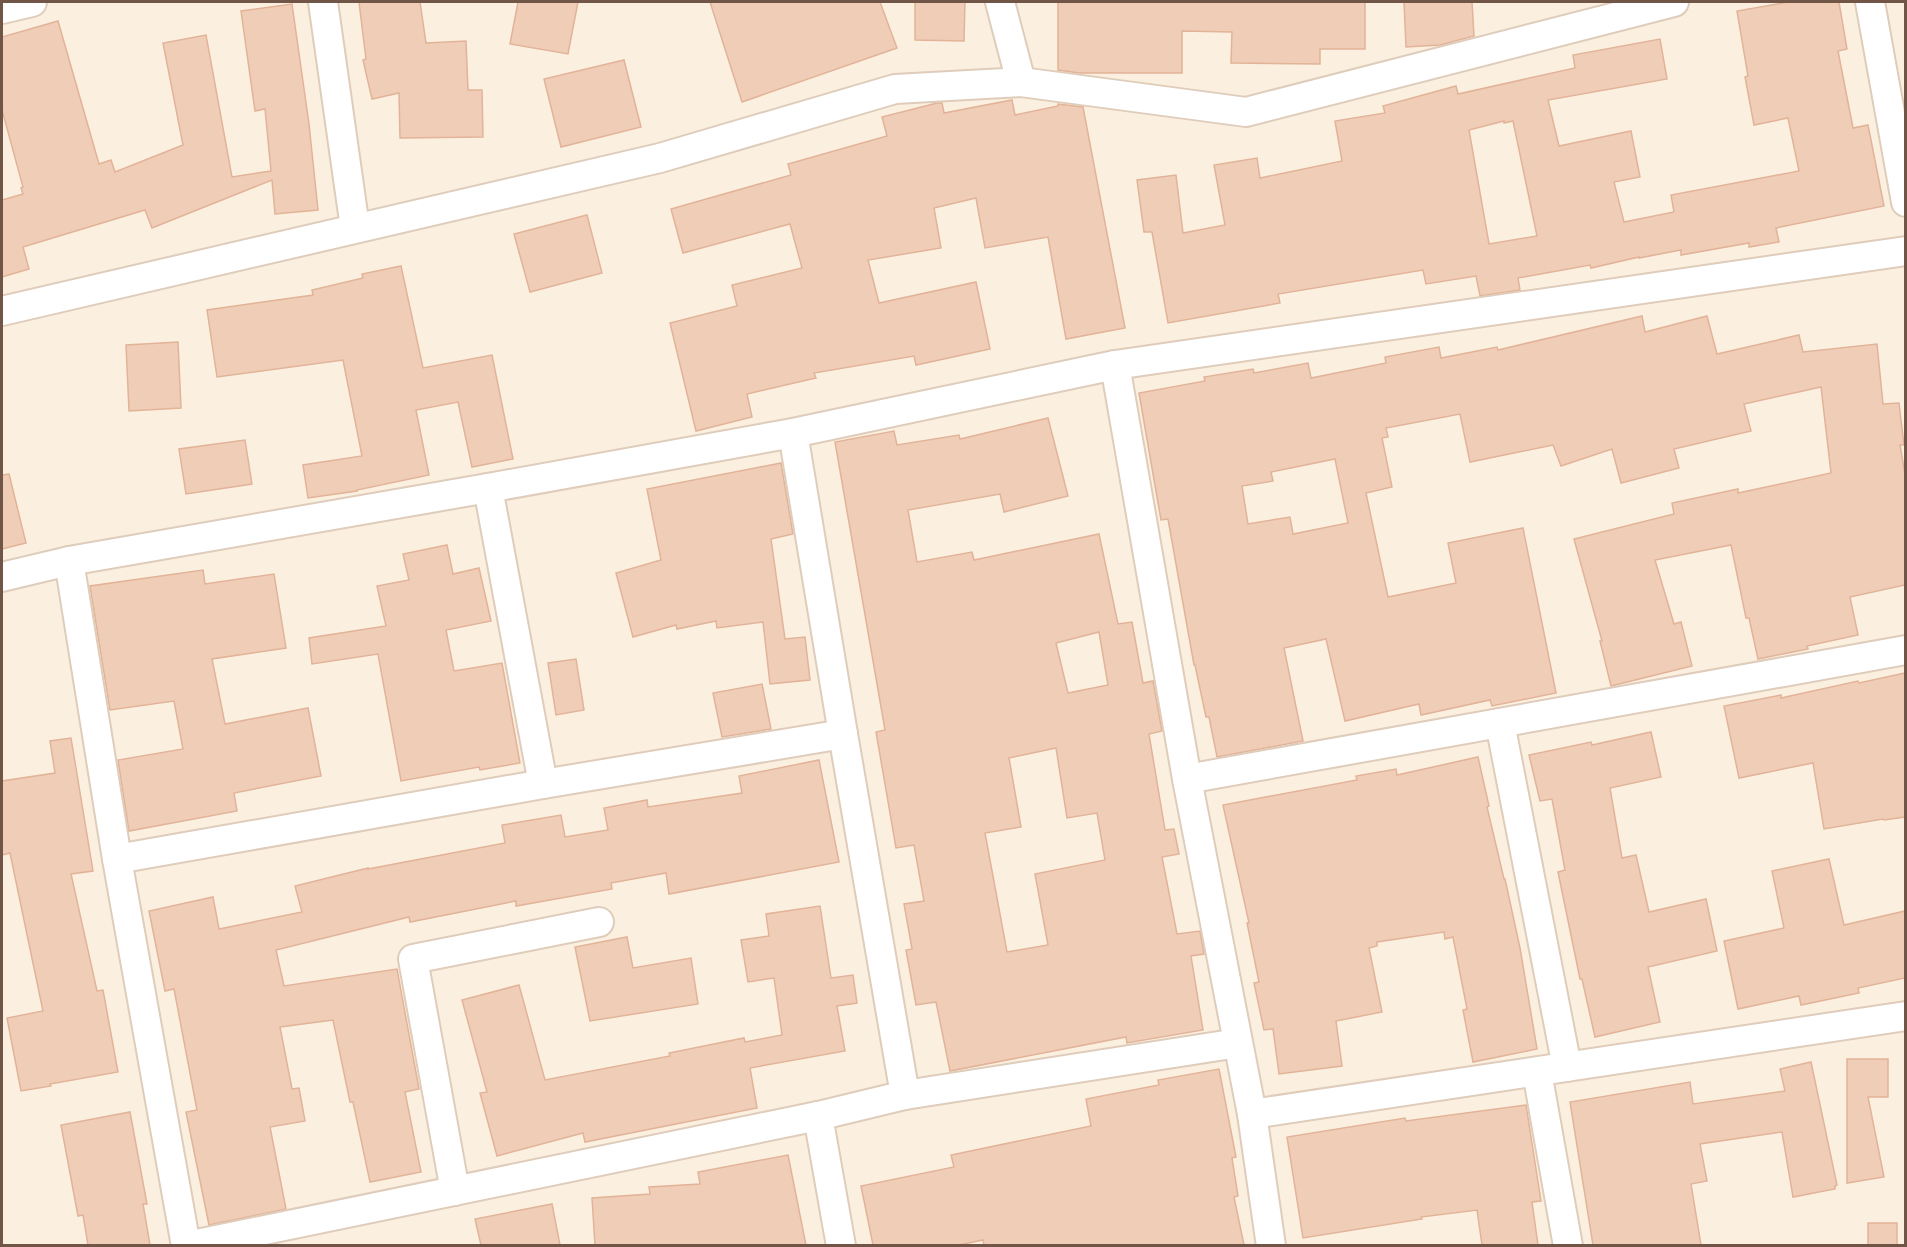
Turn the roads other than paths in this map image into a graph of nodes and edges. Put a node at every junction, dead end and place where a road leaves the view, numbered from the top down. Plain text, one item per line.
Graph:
1 (32, 2) edge
2 (323, 2) edge
3 (1000, 2) edge
4 (1674, 2) edge
5 (1870, 2) edge
6 (2, 9) edge
7 (1021, 82) junction
8 (1899, 132) edge
9 (1905, 202) edge
10 (355, 228) junction
11 (1905, 251) edge
12 (2, 311) edge
13 (1115, 365) junction
14 (793, 433) junction
15 (488, 488) junction
16 (69, 561) junction
17 (2, 577) edge
18 (1905, 650) edge
19 (1500, 723) junction
20 (843, 734) junction
21 (1187, 779) junction
22 (543, 784) junction
23 (117, 859) junction
24 (599, 922) dead end
25 (1905, 1016) edge
26 (1238, 1043) junction
27 (1567, 1067) junction
28 (1537, 1072) junction
29 (905, 1095) junction
30 (1252, 1114) junction
31 (818, 1116) junction
32 (455, 1191) junction
33 (186, 1245) edge
34 (841, 1245) edge
35 (1271, 1245) edge
36 (1568, 1245) edge

1 - 6 street
2 - 10 street
3 - 7 street
4 - 7 street
5 - 8 street
7 - 10 street
8 - 9 street
10 - 12 street
11 - 13 street
13 - 14 street
13 - 21 street
14 - 15 street
14 - 20 street
15 - 16 street
15 - 22 street
16 - 17 street
16 - 23 street
18 - 19 street
19 - 21 street
19 - 27 street
20 - 22 street
20 - 29 street
21 - 26 street
22 - 23 street
23 - 33 street
24 - 32 street
25 - 27 street
26 - 29 street
26 - 30 street
27 - 28 street
28 - 30 street
28 - 36 street
29 - 31 street
30 - 35 street
31 - 32 street
31 - 34 street
32 - 33 street

